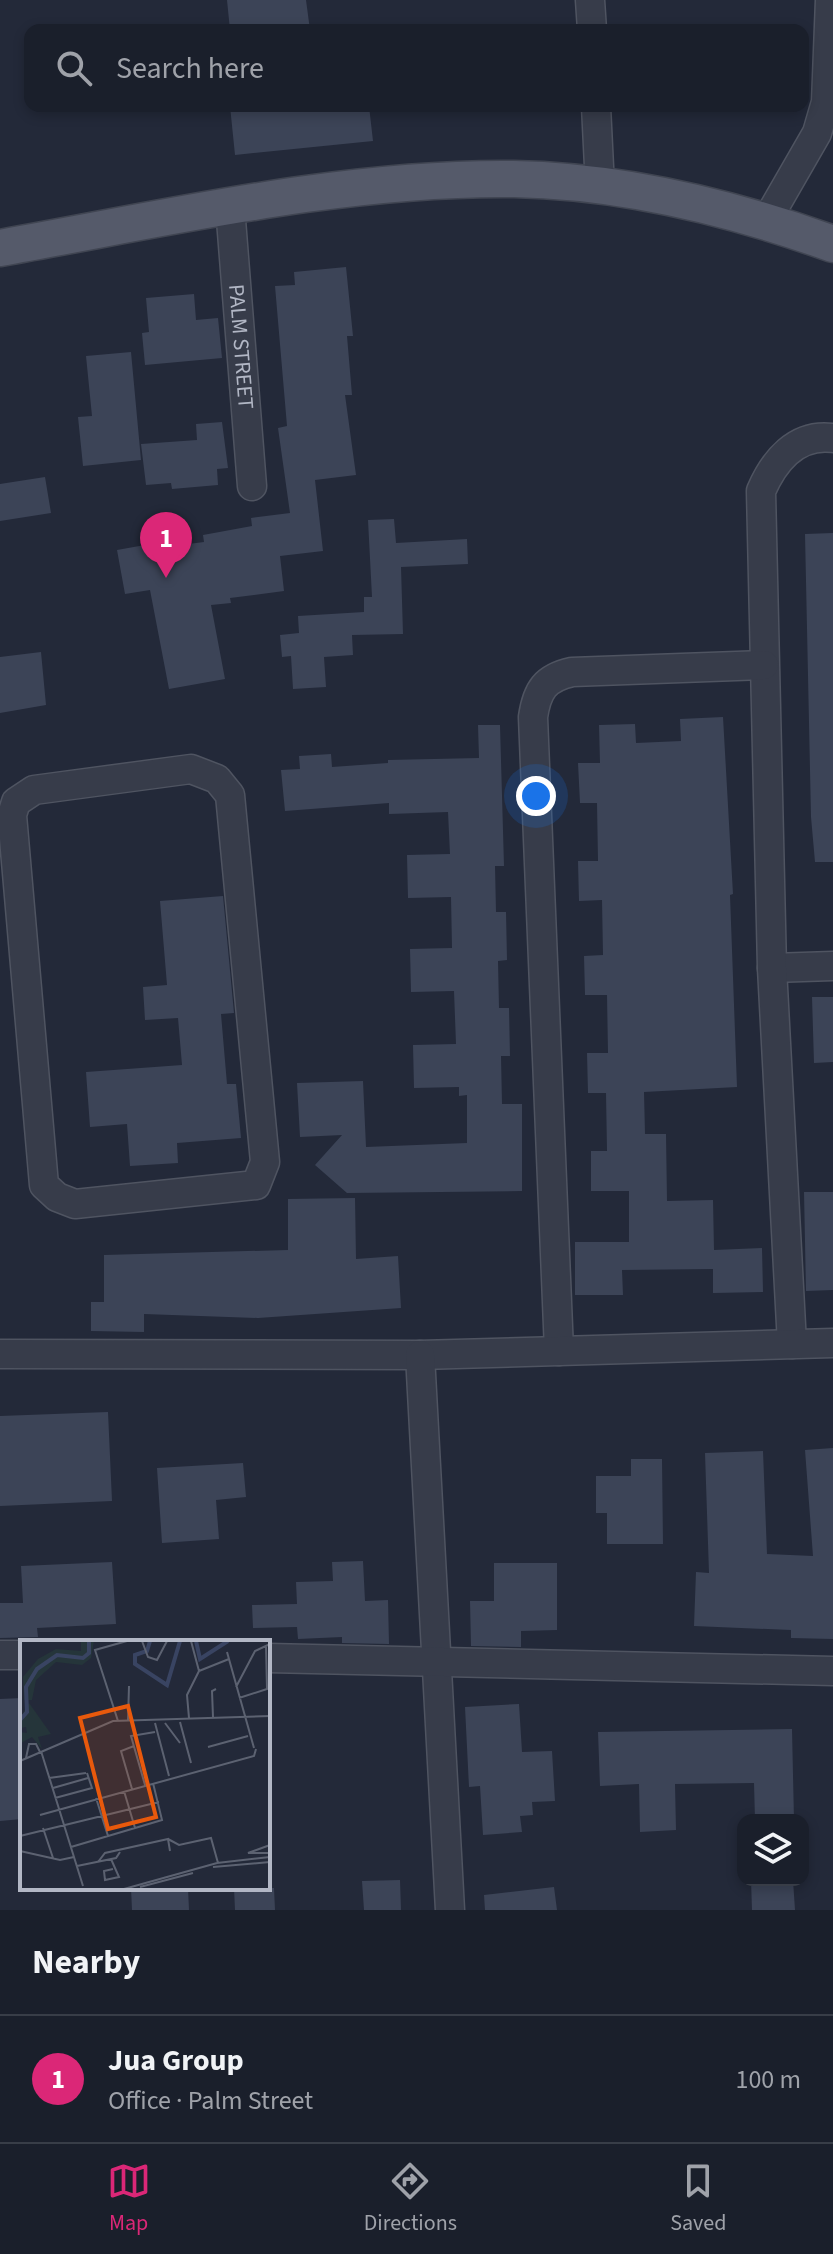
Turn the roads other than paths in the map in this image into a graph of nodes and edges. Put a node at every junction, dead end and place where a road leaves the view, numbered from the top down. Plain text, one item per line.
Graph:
1 (590, 0) edge
2 (830, 0) edge
3 (592, 24) edge
4 (596, 112) edge
5 (600, 187) junction
6 (230, 207) junction
7 (767, 220) junction
8 (833, 244) edge
9 (0, 248) edge
10 (833, 438) edge
11 (252, 486) dead end
12 (764, 665) junction
13 (9, 903) edge
14 (833, 966) edge
15 (772, 968) junction
16 (833, 1343) edge
17 (792, 1344) junction
18 (559, 1351) junction
19 (0, 1354) edge
20 (420, 1355) junction
21 (270, 1658) edge
22 (439, 1659) junction
23 (833, 1671) edge
24 (450, 1910) edge

1 - 3 street
2 - 7 street
4 - 5 street
5 - 6 main road
5 - 7 main road
6 - 9 main road
6 - 11 street, PALM STREET
7 - 8 main road
10 - 12 street
12 - 15 street
12 - 18 street
13 - 13 street
14 - 15 street
15 - 17 street
16 - 17 street
17 - 18 street
18 - 20 street
19 - 20 street
20 - 22 street
21 - 22 street
22 - 23 street
22 - 24 street

